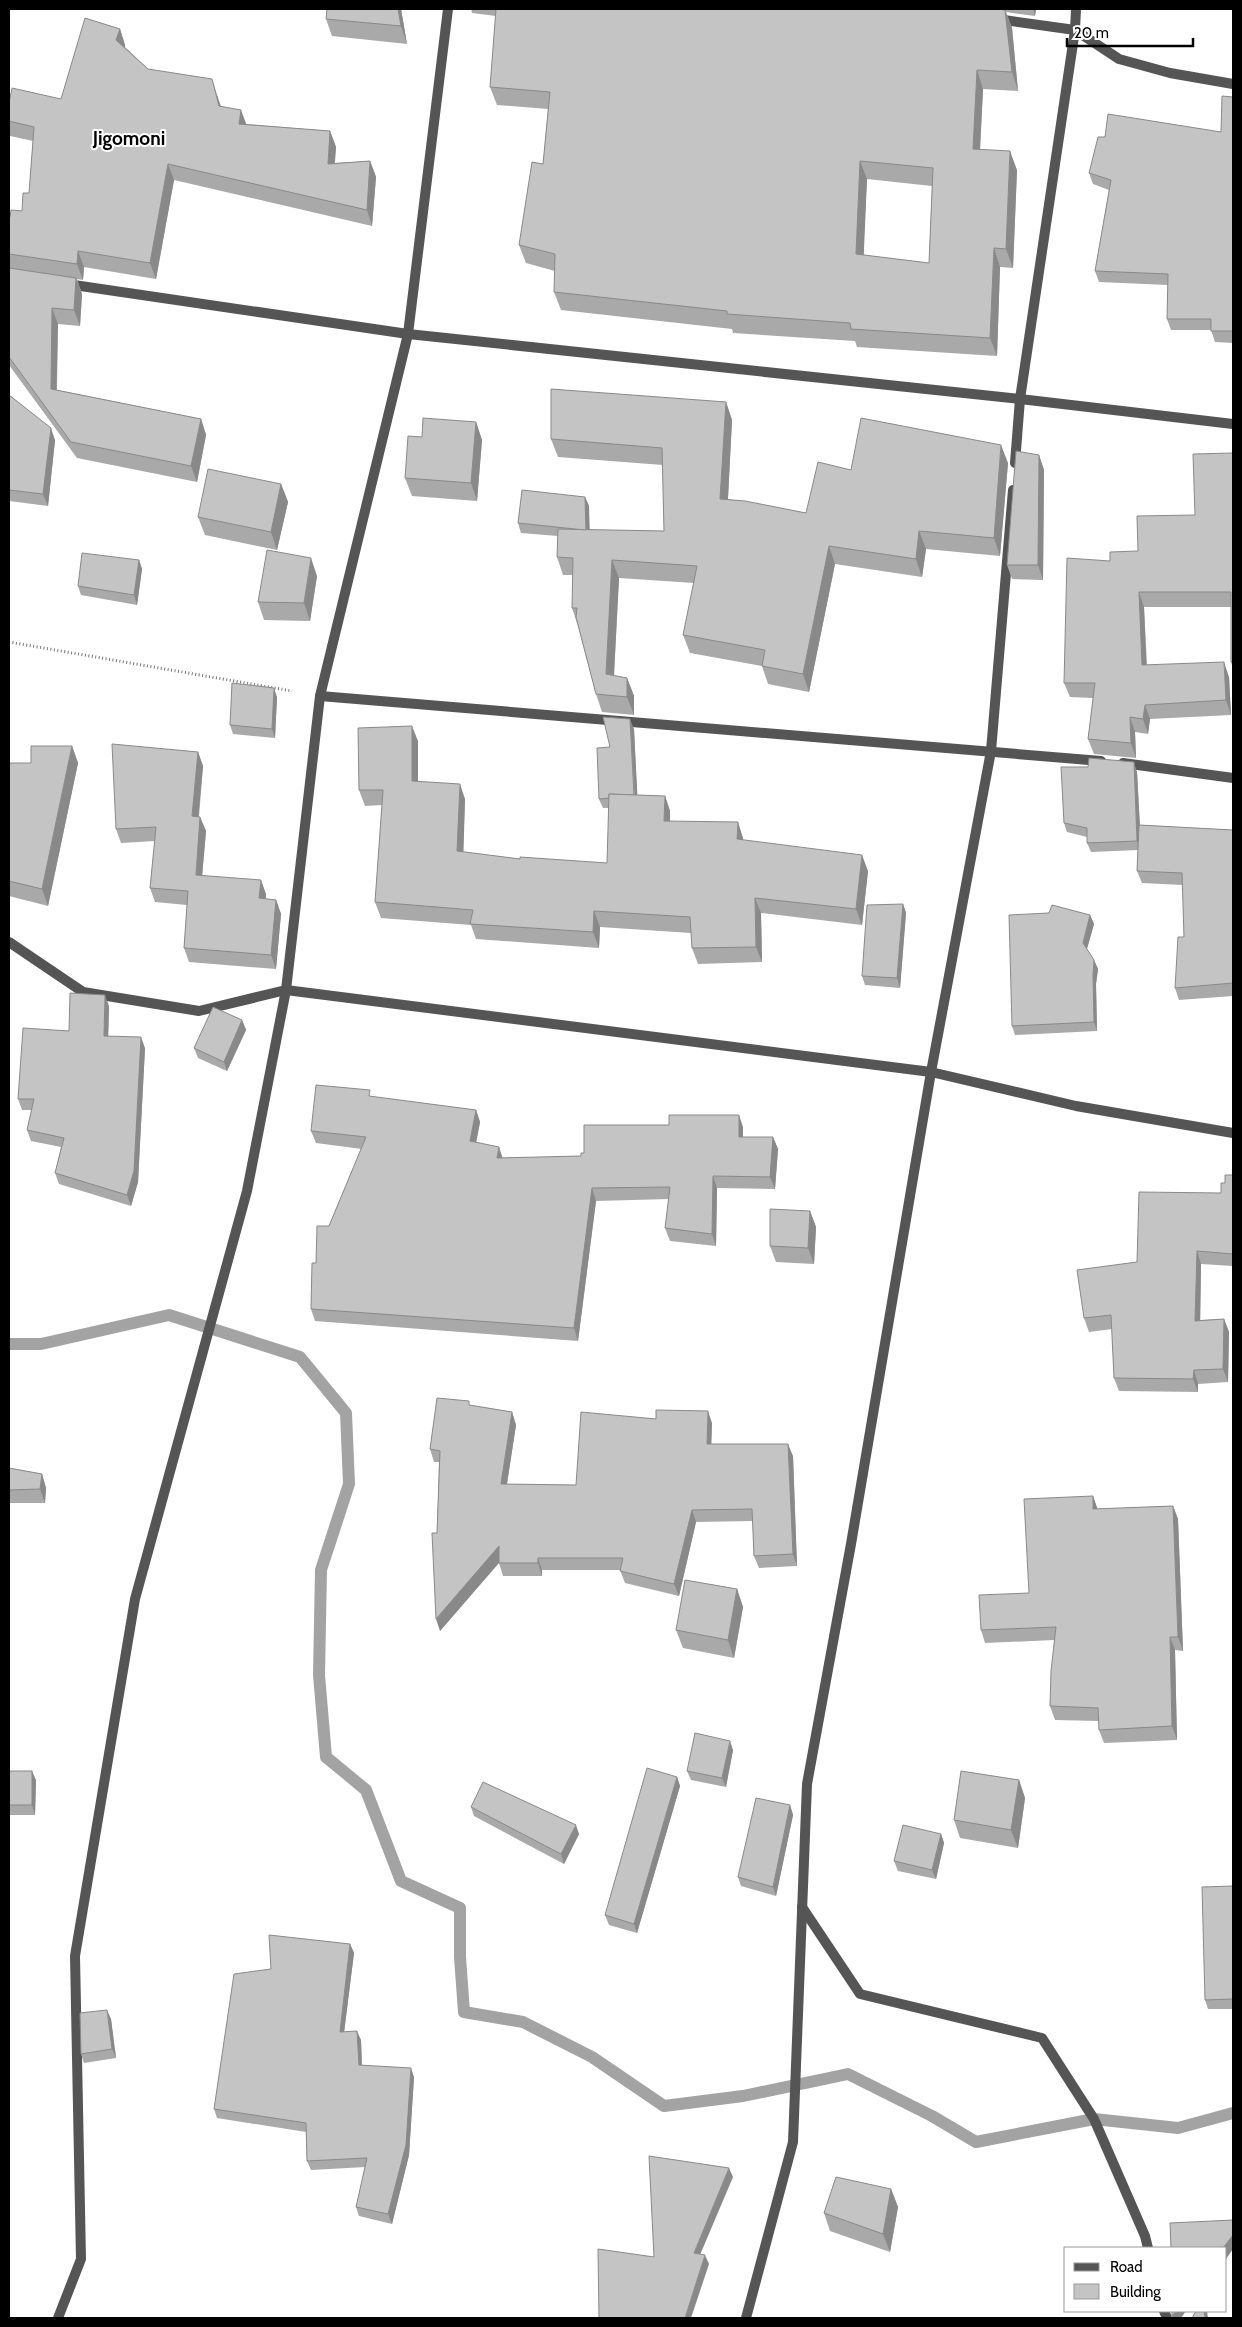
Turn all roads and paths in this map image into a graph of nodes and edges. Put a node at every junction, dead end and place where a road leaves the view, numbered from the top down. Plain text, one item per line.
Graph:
1 (447, 9) edge
2 (1076, 9) edge
3 (989, 18) edge
4 (1075, 30) junction
5 (1233, 84) edge
6 (58, 283) edge
7 (408, 334) junction
8 (1020, 399) junction
9 (1233, 424) edge
10 (9, 642) edge
11 (320, 696) junction
12 (991, 751) junction
13 (1233, 778) edge
14 (9, 942) edge
15 (286, 990) junction
16 (931, 1072) junction
17 (1233, 1133) edge
18 (802, 1907) junction
19 (1148, 2247) edge
20 (58, 2318) edge
21 (746, 2318) edge

1 - 7 street
2 - 4 street
3 - 4 street
4 - 5 street
4 - 8 street
6 - 7 street
7 - 8 street
7 - 11 street
8 - 9 street
8 - 12 street
10 - 11 path
11 - 12 street
11 - 15 street
12 - 13 street
12 - 16 street
14 - 15 street
15 - 16 street
15 - 20 street
16 - 17 street
16 - 18 street
18 - 19 street
18 - 21 street

